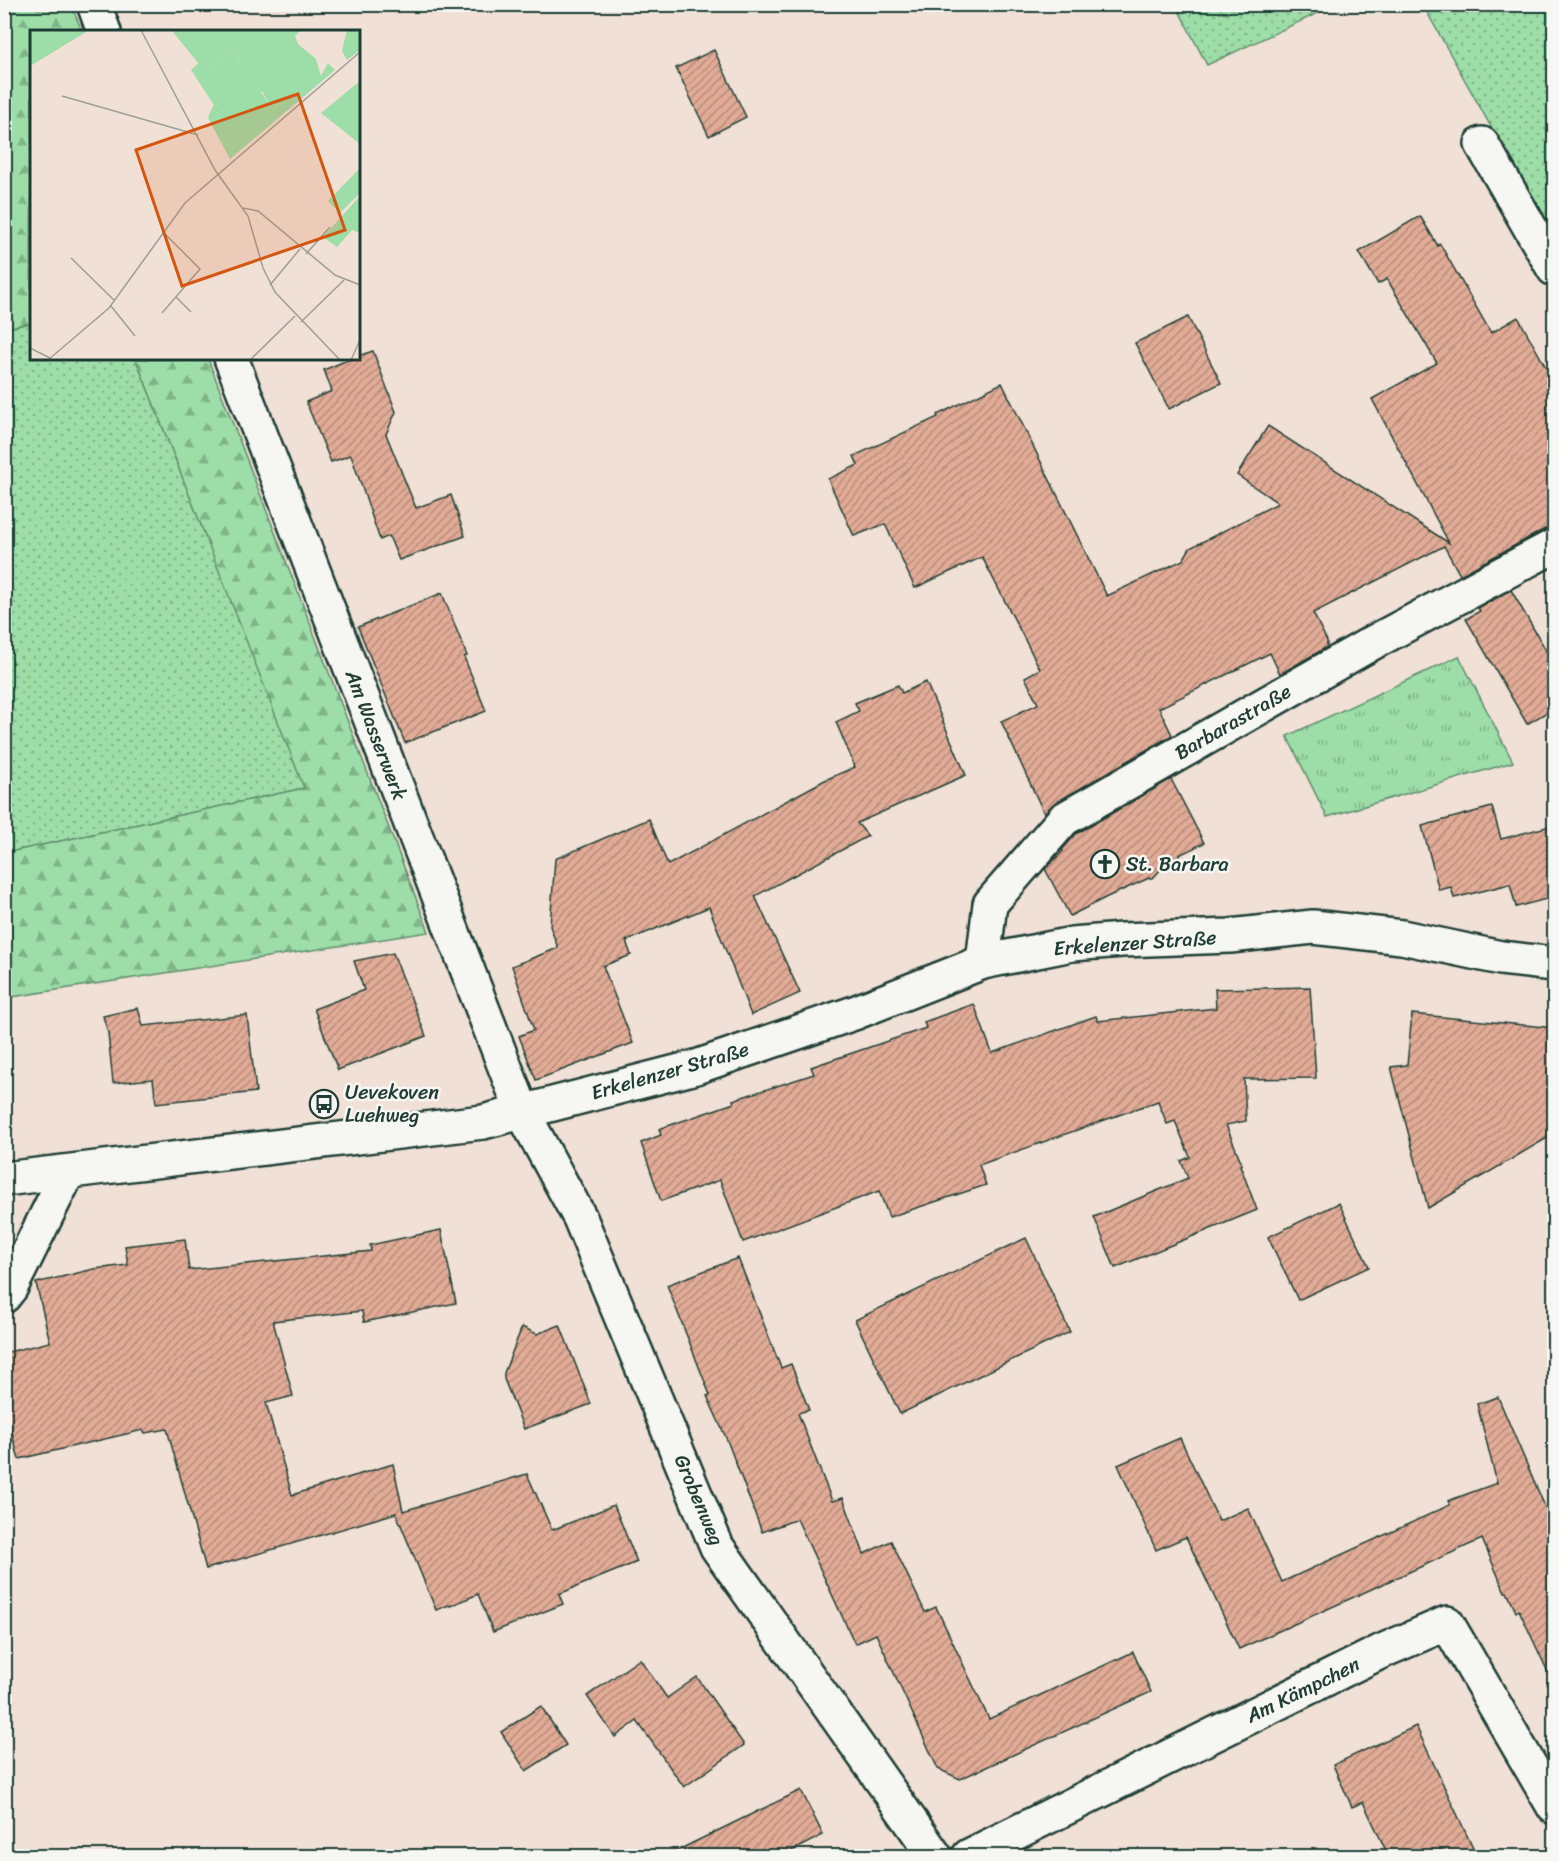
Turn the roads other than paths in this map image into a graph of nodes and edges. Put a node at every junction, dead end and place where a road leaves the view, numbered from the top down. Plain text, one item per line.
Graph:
1 (94, 4) edge
2 (103, 30) edge
3 (1482, 144) dead end
4 (1554, 269) edge
5 (232, 360) edge
6 (1554, 546) edge
7 (983, 962) junction
8 (1554, 964) edge
9 (522, 1111) junction
10 (68, 1172) junction
11 (4, 1179) edge
12 (4, 1296) edge
13 (1554, 1807) edge
14 (935, 1857) edge
15 (969, 1857) edge

1 - 2 street
3 - 4 street
5 - 9 street, Am Wasserwerk
6 - 7 street, Barbarastraße
7 - 8 street, Erkelenzer Straße
7 - 9 street, Erkelenzer Straße
9 - 10 street, Erkelenzer Straße
9 - 14 street, Grobenweg
10 - 11 street, Erkelenzer Straße
10 - 12 street
13 - 15 street, Am Kämpchen

